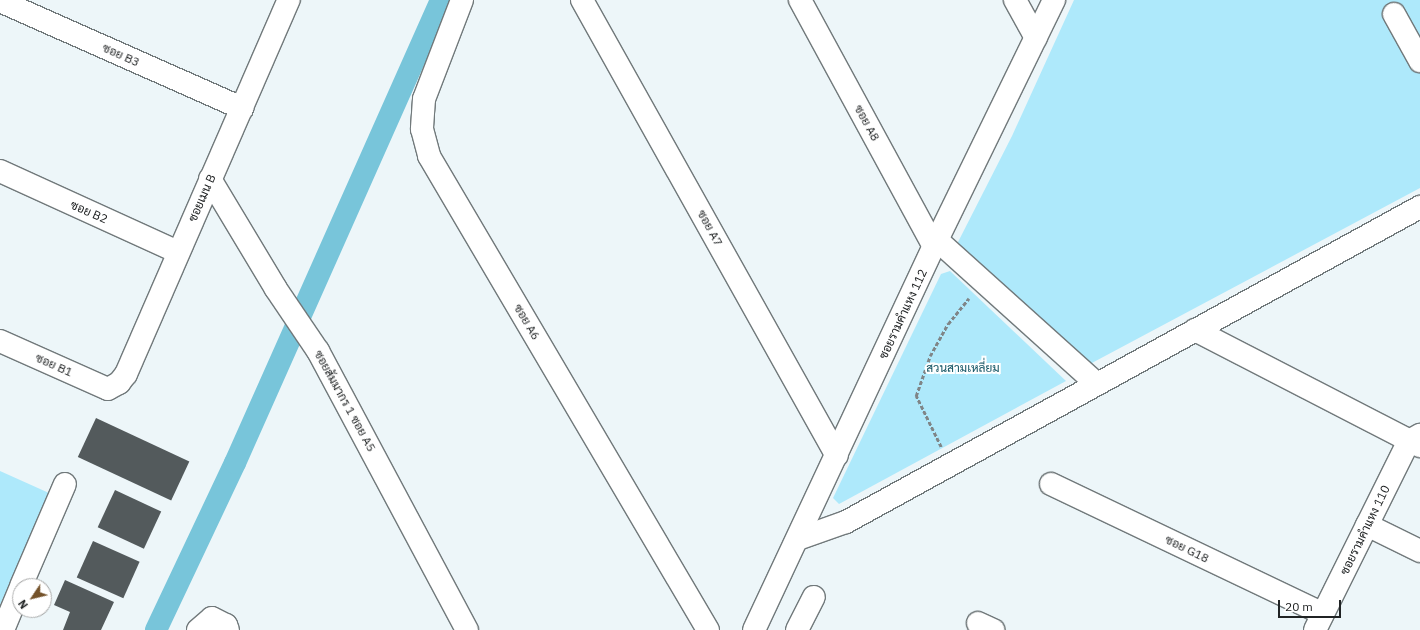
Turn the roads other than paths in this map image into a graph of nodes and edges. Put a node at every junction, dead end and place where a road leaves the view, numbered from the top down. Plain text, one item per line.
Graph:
1 (289, 0) edge
2 (462, 0) edge
3 (582, 0) edge
4 (800, 0) edge
5 (1015, 0) edge
6 (1054, 0) edge
7 (0, 1) edge
8 (1394, 14) dead end
9 (1036, 38) junction
10 (1420, 61) edge
11 (242, 108) junction
12 (0, 171) edge
13 (210, 180) junction
14 (1420, 207) edge
15 (936, 243) junction
16 (178, 252) junction
17 (1195, 330) junction
18 (0, 341) edge
19 (1097, 384) junction
20 (108, 389) joint
21 (1416, 440) edge
22 (837, 456) junction
23 (65, 484) dead end
24 (1051, 484) dead end
25 (1367, 525) junction
26 (798, 539) junction
27 (1420, 551) edge
28 (24, 578) edge
29 (814, 597) dead end
30 (12, 608) edge
31 (1319, 622) edge
32 (3, 630) edge
33 (198, 630) edge
34 (228, 630) edge
35 (467, 630) edge
36 (708, 630) edge
37 (754, 630) edge
38 (797, 630) edge

1 - 11 street, ซอยเมน B
2 - 36 street, ซอย A6
3 - 22 street, ซอย A7
4 - 15 street, ซอย A8
5 - 9 street
6 - 9 street, ซอยรามคำแหง 112
7 - 11 street, ซอย B3
8 - 10 street
9 - 15 street, ซอยรามคำแหง 112
11 - 13 street, ซอยเมน B
12 - 16 street, ซอย B2
13 - 16 street, ซอยเมน B
13 - 35 street, ซอยสัมมากร 1 ซอย A5
14 - 17 street
15 - 19 street, ซอย A8
15 - 22 street, ซอยรามคำแหง 112
16 - 20 street, ซอยเมน B
17 - 19 street
17 - 21 street
18 - 20 street, ซอย B1
19 - 26 street
21 - 25 street, ซอยรามคำแหง 110
22 - 26 street, ซอยรามคำแหง 112
23 - 28 street
24 - 31 street, ซอย G18
25 - 27 street
25 - 31 street, ซอยรามคำแหง 110
26 - 37 street, ซอยรามคำแหง 112
29 - 38 street
30 - 32 street
33 - 34 street

